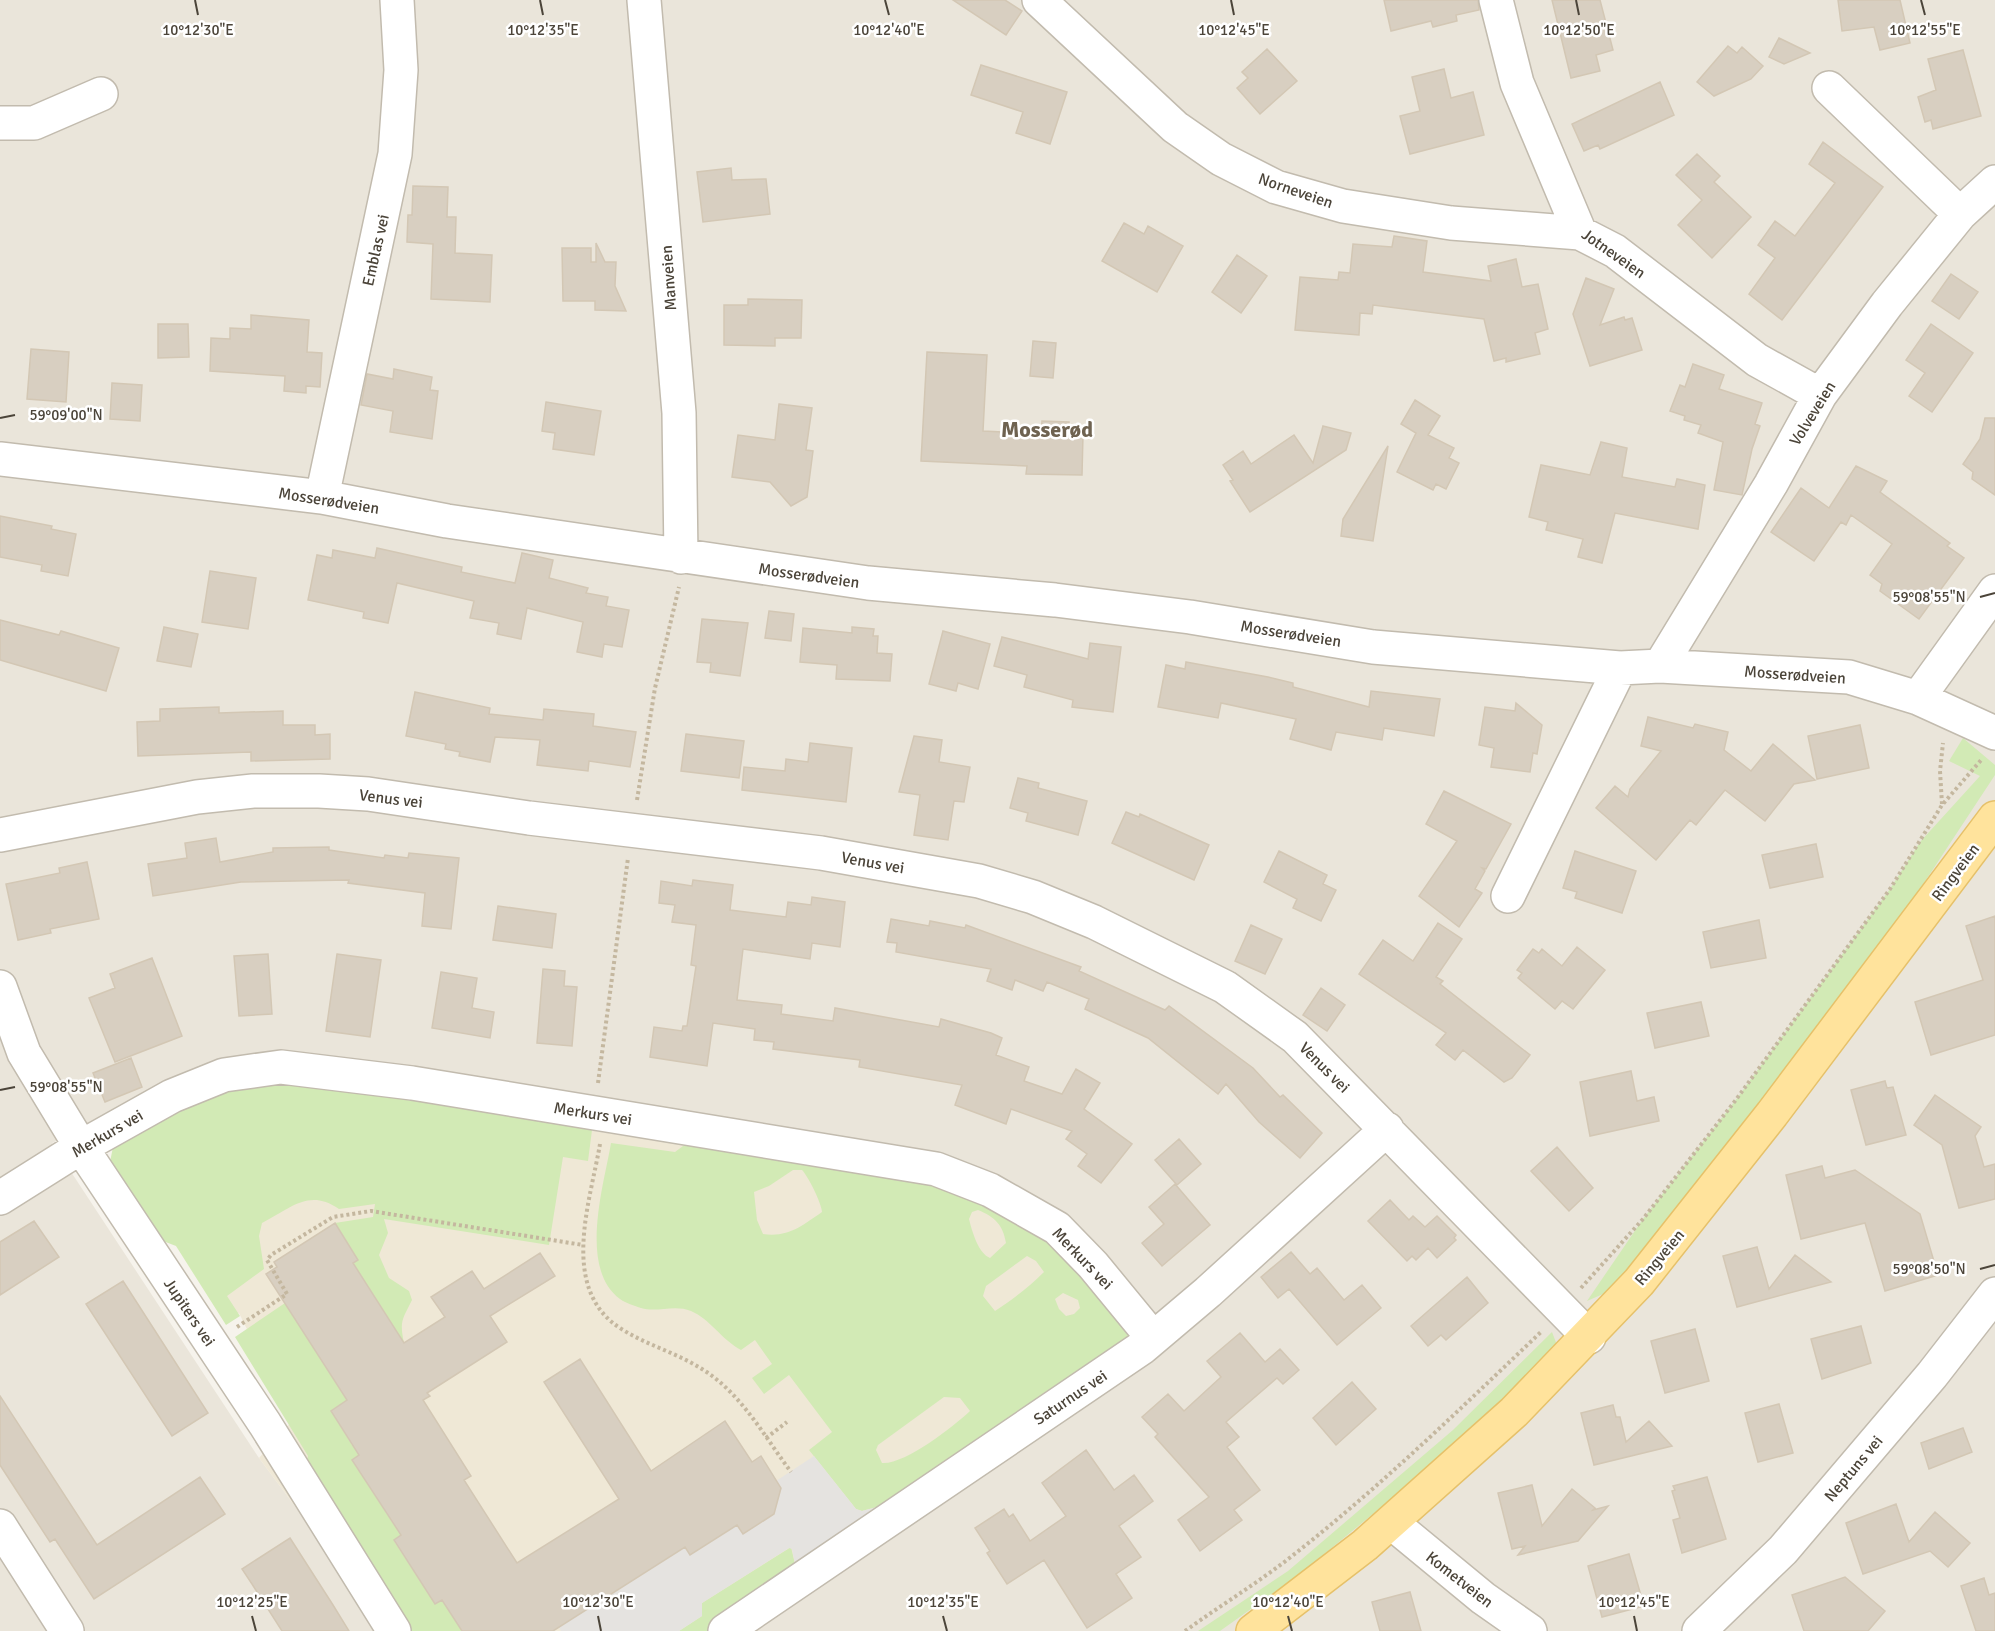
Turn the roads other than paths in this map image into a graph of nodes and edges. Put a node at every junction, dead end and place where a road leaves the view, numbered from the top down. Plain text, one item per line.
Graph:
1 (397, 0) edge
2 (644, 0) edge
3 (1039, 0) edge
4 (1496, 0) edge
5 (1829, 88) dead end
6 (102, 94) dead end
7 (0, 123) edge
8 (1995, 182) edge
9 (1960, 214) junction
10 (1580, 233) junction
11 (1820, 395) junction
12 (0, 459) edge
13 (322, 497) junction
14 (681, 557) junction
15 (1995, 591) edge
16 (1660, 666) junction
17 (1620, 668) junction
18 (1932, 703) junction
19 (1992, 742) edge
20 (1995, 818) edge
21 (0, 835) edge
22 (1508, 896) dead end
23 (0, 987) edge
24 (1387, 1129) junction
25 (81, 1147) junction
26 (0, 1198) edge
27 (1995, 1294) edge
28 (1589, 1337) junction
29 (1153, 1338) junction
30 (1392, 1523) junction
31 (0, 1526) edge
32 (67, 1631) edge
33 (394, 1631) edge
34 (725, 1631) edge
35 (1253, 1631) edge
36 (1530, 1631) edge
37 (1699, 1631) edge

1 - 13 street, Emblas vei
2 - 14 street, Manveien
3 - 10 street, Norneveien
4 - 10 street, Jotneveien
5 - 9 street
6 - 7 street
8 - 9 street, Volveveien
9 - 11 street, Volveveien
10 - 11 street, Jotneveien
11 - 16 street, Volveveien
12 - 13 street, Mosserødveien
13 - 14 street, Mosserødveien
14 - 17 street, Mosserødveien
15 - 18 street
16 - 17 street, Mosserødveien
16 - 18 street, Mosserødveien
17 - 22 street
18 - 19 street, Mosserødveien
20 - 28 main road, Ringveien
21 - 24 street, Venus vei
23 - 25 street, Jupiters vei
24 - 28 street, Venus vei
24 - 29 street, Saturnus vei
25 - 26 street, Merkurs vei
25 - 29 street, Merkurs vei
25 - 33 street, Jupiters vei
27 - 37 street, Neptuns vei
28 - 30 main road, Ringveien
29 - 34 street, Saturnus vei
30 - 35 main road, Ringveien
30 - 36 street, Kometveien
31 - 32 street

